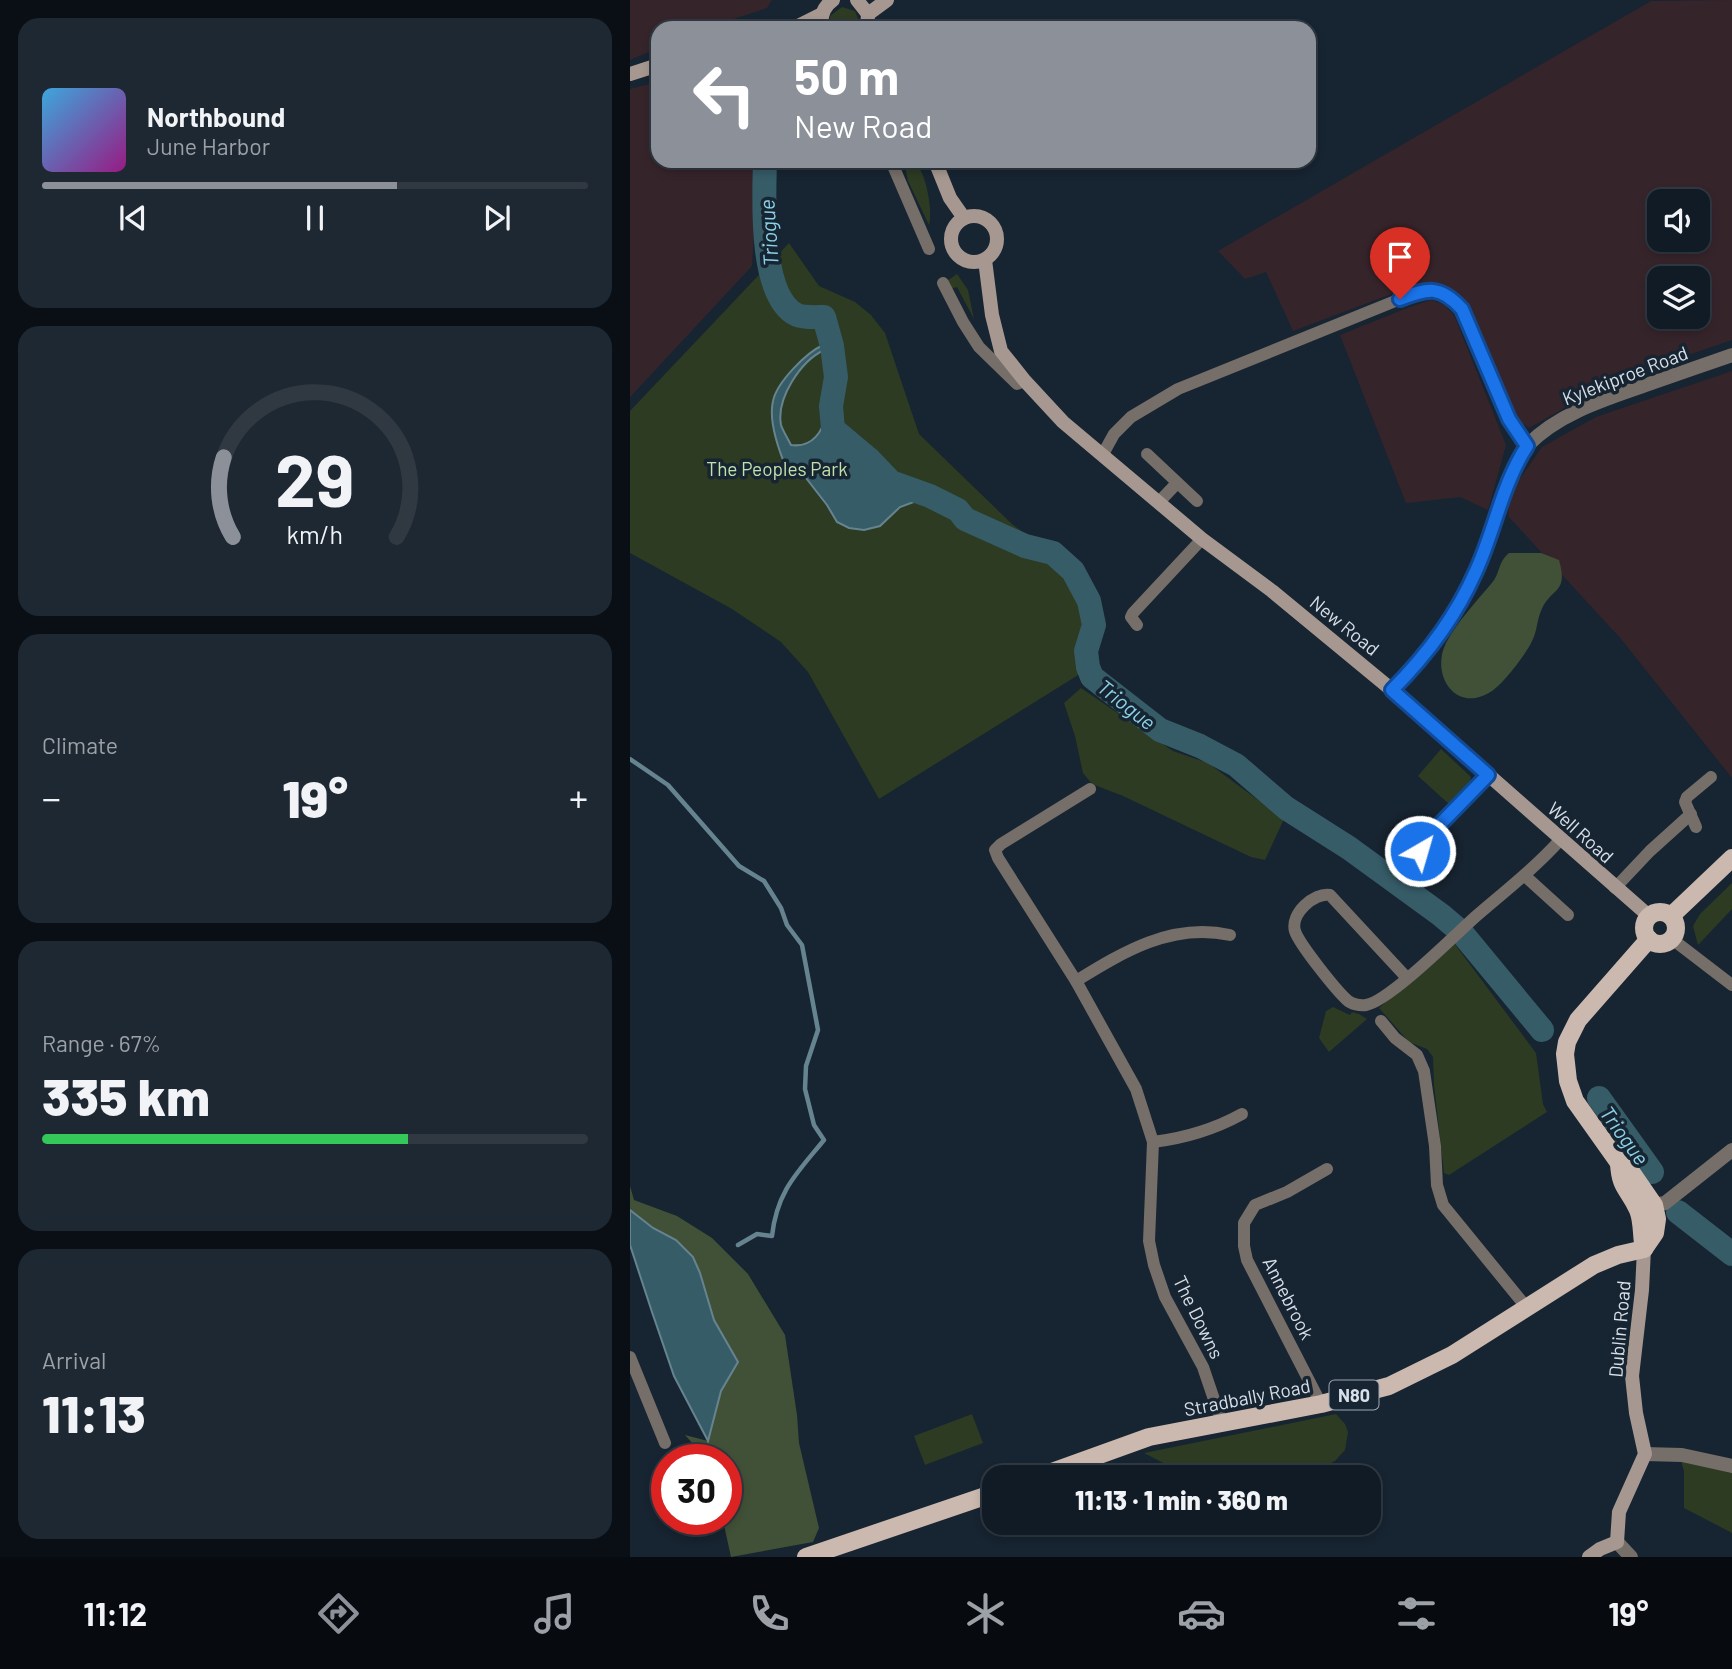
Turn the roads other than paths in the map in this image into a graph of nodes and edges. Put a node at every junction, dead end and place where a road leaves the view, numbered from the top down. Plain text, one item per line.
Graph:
1 (857, 0) edge
2 (887, 0) edge
3 (827, 9) edge
4 (806, 21) edge
5 (868, 21) edge
6 (651, 67) edge
7 (630, 74) edge
8 (894, 168) edge
9 (938, 168) edge
10 (964, 218) junction
11 (929, 249) dead end
12 (985, 260) junction
13 (943, 283) dead end
14 (1732, 355) edge
15 (1025, 381) junction
16 (1527, 446) junction
17 (1103, 454) junction
18 (1147, 454) dead end
19 (1177, 483) junction
20 (1197, 501) dead end
21 (1158, 502) junction
22 (1202, 539) junction
23 (1137, 625) dead end
24 (1392, 690) junction
25 (1488, 775) junction
26 (1712, 777) dead end
27 (1090, 789) dead end
28 (1560, 839) junction
29 (1417, 848) dead end
30 (1732, 858) edge
31 (1525, 876) junction
32 (1615, 888) junction
33 (1567, 915) dead end
34 (1649, 916) junction
35 (1671, 916) junction
36 (1230, 935) dead end
37 (1649, 939) junction
38 (1672, 939) junction
39 (1407, 978) junction
40 (1076, 981) junction
41 (1732, 985) edge
42 (1381, 1021) dead end
43 (1242, 1114) dead end
44 (1153, 1142) junction
45 (1732, 1150) edge
46 (1619, 1163) junction
47 (1327, 1169) dead end
48 (1664, 1201) junction
49 (1644, 1249) junction
50 (1527, 1308) junction
51 (630, 1357) edge
52 (1321, 1404) junction
53 (1222, 1423) junction
54 (665, 1443) dead end
55 (1645, 1454) junction
56 (1071, 1465) edge
57 (1732, 1466) edge
58 (982, 1497) edge
59 (1617, 1542) junction
60 (806, 1557) edge
61 (1589, 1557) edge
62 (1632, 1557) edge

1 - 5 main road
2 - 5 main road
3 - 4 main road
6 - 7 main road
8 - 11 street
9 - 10 main road
10 - 12 main road
10 - 12 main road
12 - 15 main road, New Road
13 - 15 street
14 - 16 street, Kylekiproe Road
15 - 17 main road, New Road
16 - 17 street
16 - 24 street, Kylekiproe Road
17 - 21 main road, New Road
18 - 19 street
19 - 20 street
19 - 21 street
21 - 22 main road, New Road
22 - 23 street
22 - 24 main road, New Road
24 - 25 main road, New Road
25 - 28 main road, Well Road
25 - 29 street
26 - 32 street
27 - 40 street, The Downs
28 - 31 street
28 - 32 main road, Well Road
30 - 35 main road
31 - 33 street
31 - 39 street
32 - 34 main road, Well Road
34 - 35 main road
34 - 37 main road
35 - 38 main road
36 - 40 street
37 - 38 main road
37 - 46 main road
38 - 41 street
39 - 39 street
40 - 44 street, The Downs
42 - 50 street
43 - 44 street
44 - 53 street, The Downs
45 - 48 street
46 - 48 main road
46 - 49 main road
47 - 52 street, Annebrook
48 - 49 main road
49 - 50 main road, Stradbally Road / N80
49 - 55 main road, Dublin Road
50 - 52 main road, Stradbally Road / N80
51 - 54 street
52 - 53 main road, Stradbally Road / N80
53 - 56 main road, Stradbally Road / N80
55 - 57 street
55 - 59 main road
58 - 60 main road
59 - 61 main road
59 - 62 street

